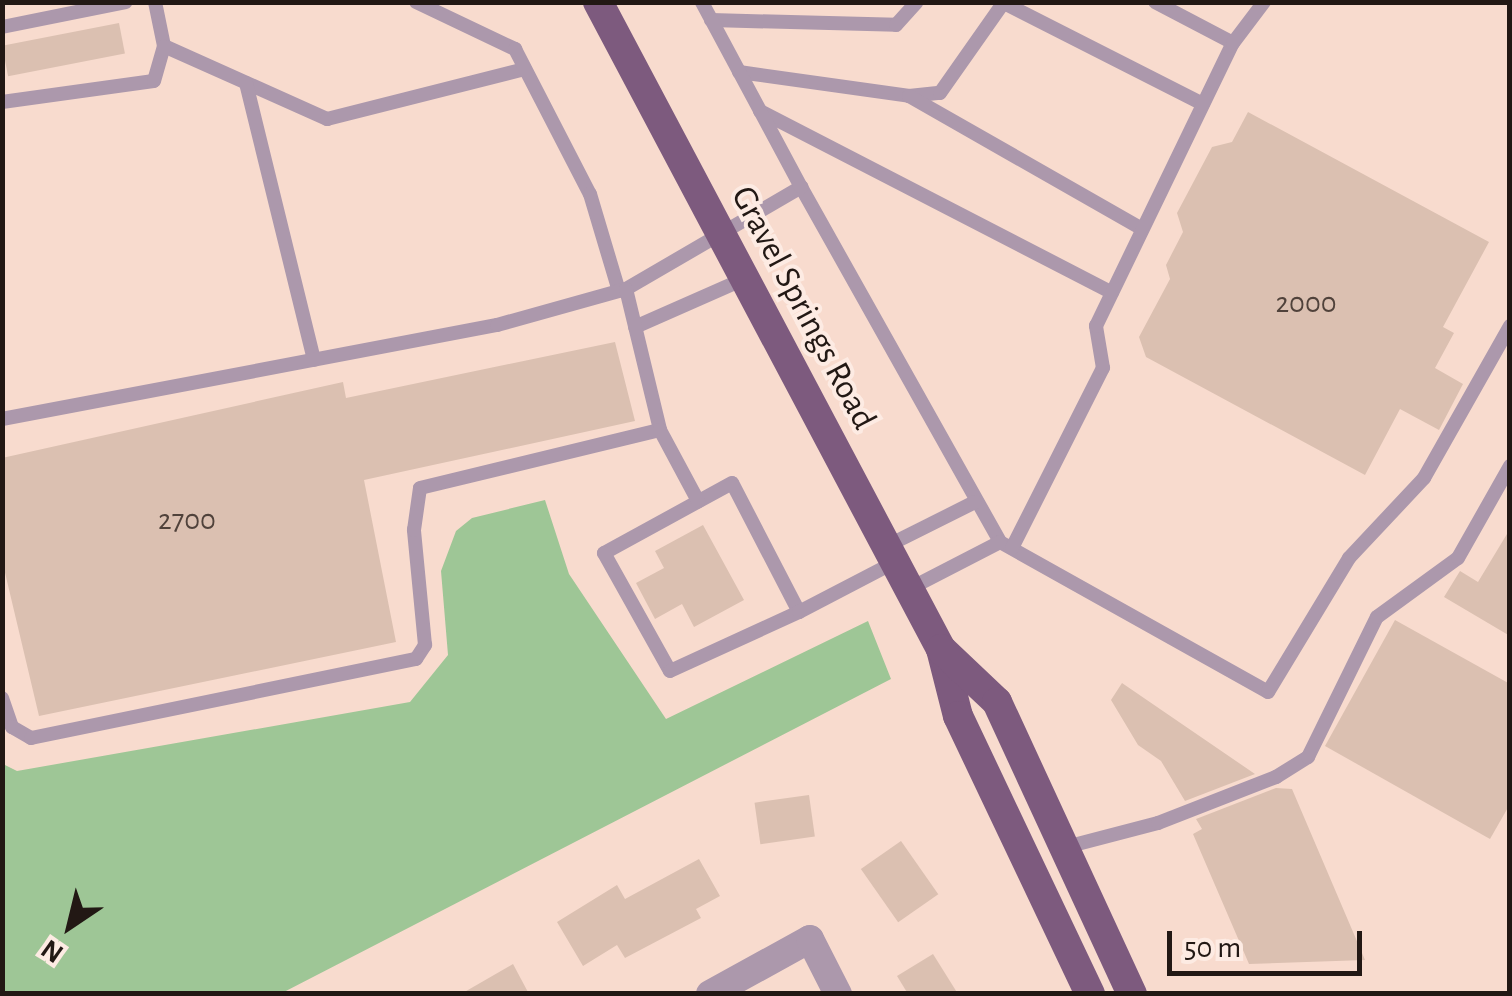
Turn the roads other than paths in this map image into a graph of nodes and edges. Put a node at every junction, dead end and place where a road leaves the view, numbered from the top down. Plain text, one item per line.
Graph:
1 (126, 2) edge
2 (155, 2) edge
3 (416, 2) edge
4 (598, 2) edge
5 (702, 2) edge
6 (917, 2) edge
7 (1156, 2) edge
8 (1264, 2) edge
9 (1004, 3) edge
10 (79, 7) edge
11 (711, 20) junction
12 (3, 25) edge
13 (1233, 43) junction
14 (164, 46) junction
15 (525, 69) junction
16 (739, 72) junction
17 (246, 82) junction
18 (909, 96) junction
19 (2, 102) edge
20 (1203, 104) junction
21 (760, 111) junction
22 (800, 188) junction
23 (1142, 229) junction
24 (721, 233) junction
25 (746, 278) junction
26 (622, 290) junction
27 (1112, 293) junction
28 (635, 326) junction
29 (1510, 326) edge
30 (314, 360) junction
31 (2, 418) edge
32 (660, 430) junction
33 (1510, 466) edge
34 (698, 501) junction
35 (975, 502) junction
36 (1006, 545) junction
37 (897, 566) junction
38 (799, 612) junction
39 (941, 649) junction
40 (2, 698) edge
41 (1066, 848) junction
42 (710, 994) edge
43 (838, 994) edge
44 (1090, 994) edge
45 (1132, 994) edge

1 - 10 lane
2 - 14 lane
3 - 15 lane
4 - 24 main road, Gravel Springs Road
5 - 11 lane
6 - 11 lane
7 - 13 lane
8 - 13 lane
9 - 18 lane
9 - 20 lane
10 - 12 lane
11 - 16 lane
13 - 20 lane
14 - 17 lane
14 - 19 lane
15 - 17 lane
15 - 26 lane
16 - 18 lane
16 - 21 lane
17 - 30 lane
18 - 23 lane
20 - 23 lane
21 - 22 lane
21 - 27 lane
22 - 24 lane
22 - 35 lane
23 - 27 lane
24 - 25 main road, Gravel Springs Road
24 - 26 lane
25 - 28 lane
25 - 37 main road, Gravel Springs Road
26 - 28 lane
26 - 30 lane
27 - 36 lane
28 - 32 lane
29 - 36 lane
30 - 31 lane
32 - 34 lane
32 - 40 lane
33 - 41 lane
34 - 38 lane
34 - 38 lane
35 - 36 lane
35 - 37 lane
36 - 37 lane
37 - 38 lane
37 - 39 main road, Gravel Springs Road
39 - 41 main road, Gravel Springs Road
39 - 44 main road, Gravel Springs Road
41 - 45 main road, Gravel Springs Road
42 - 43 street

